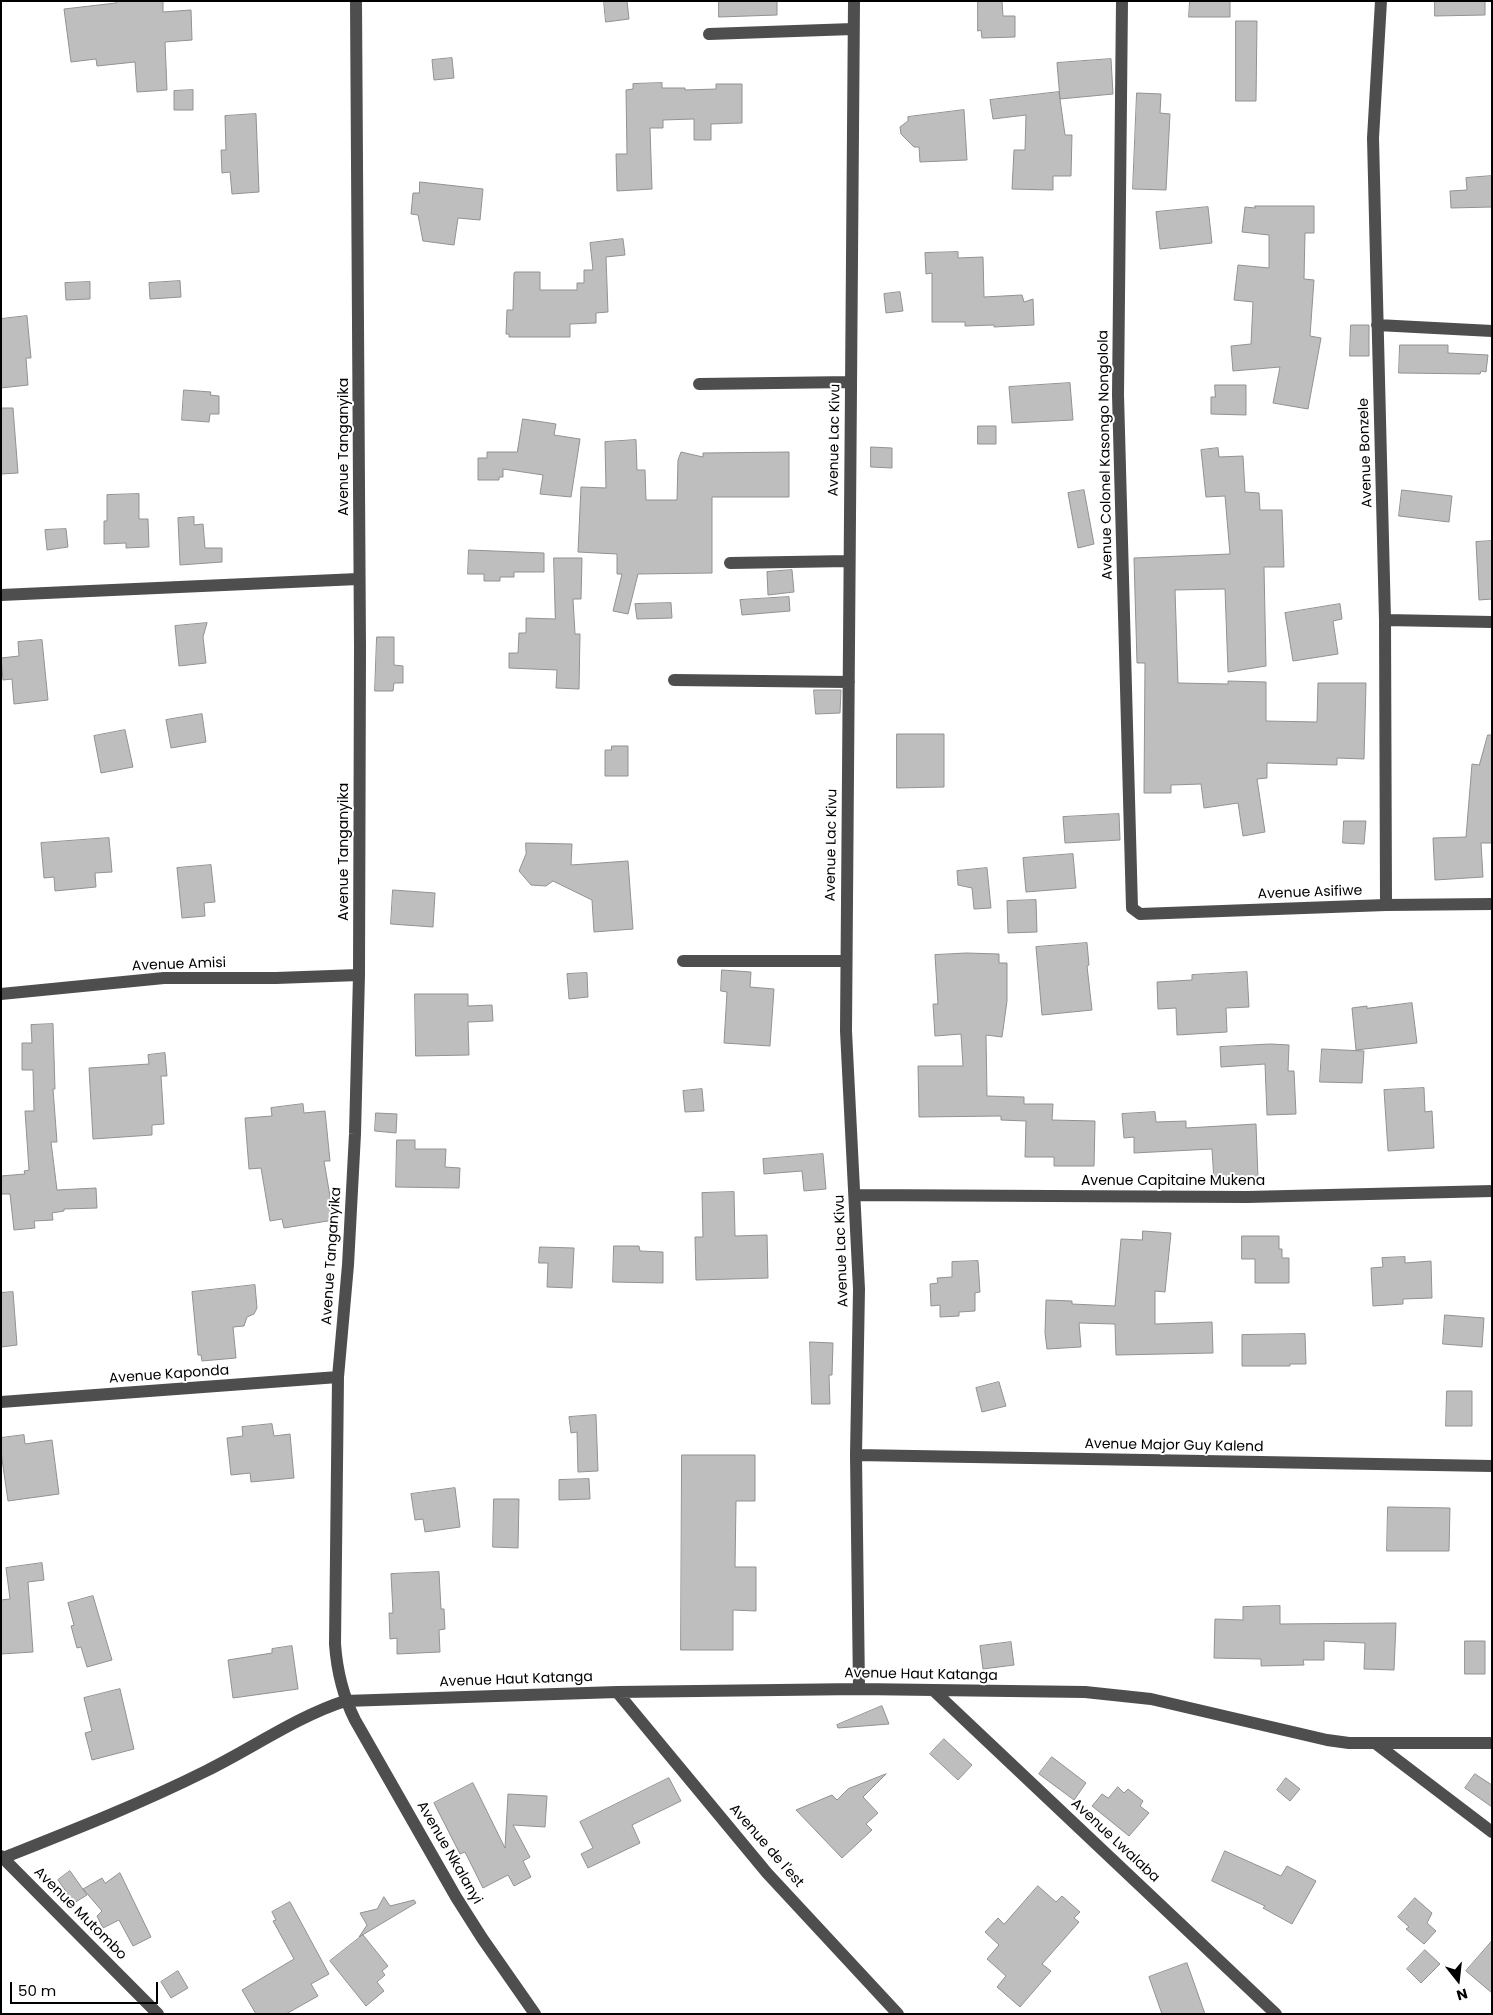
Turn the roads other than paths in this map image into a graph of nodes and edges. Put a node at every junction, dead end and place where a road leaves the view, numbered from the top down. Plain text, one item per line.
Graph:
1 (356, 1) edge
2 (854, 1) edge
3 (1122, 1) edge
4 (1381, 1) edge
5 (853, 29) junction
6 (709, 34) dead end
7 (1377, 325) junction
8 (1492, 331) edge
9 (851, 382) junction
10 (699, 384) dead end
11 (849, 561) junction
12 (730, 564) dead end
13 (358, 579) junction
14 (1, 595) edge
15 (1385, 620) junction
16 (1492, 622) edge
17 (674, 680) dead end
18 (848, 682) junction
19 (1492, 904) edge
20 (1386, 905) junction
21 (1132, 908) joint
22 (684, 960) dead end
23 (846, 961) junction
24 (359, 975) junction
25 (1, 994) edge
26 (1492, 1191) edge
27 (855, 1195) junction
28 (338, 1377) junction
29 (1, 1402) edge
30 (856, 1455) junction
31 (1492, 1466) edge
32 (859, 1689) junction
33 (933, 1690) junction
34 (617, 1692) junction
35 (345, 1700) junction
36 (1375, 1743) junction
37 (1492, 1743) edge
38 (1492, 1832) edge
39 (2, 1857) edge
40 (158, 2014) edge
41 (535, 2014) edge
42 (898, 2014) edge
43 (1276, 2014) edge

1 - 13 street, Avenue Tanganyika
2 - 5 street, Avenue Lac Kivu
3 - 21 street, Avenue Colonel Kasongo Nongolola
4 - 7 street, Avenue Bonzele
5 - 6 street
5 - 9 street, Avenue Lac Kivu
7 - 8 street
7 - 15 street, Avenue Bonzele
9 - 10 street
9 - 11 street, Avenue Lac Kivu
11 - 12 street
11 - 18 street, Avenue Lac Kivu
13 - 14 street
13 - 24 street, Avenue Tanganyika
15 - 16 street
15 - 20 street, Avenue Bonzele
17 - 18 street
18 - 23 street, Avenue Lac Kivu
19 - 20 street, Avenue Asifiwe
20 - 21 street, Avenue Asifiwe
22 - 23 street
23 - 27 street, Avenue Lac Kivu
24 - 25 street, Avenue Amisi
24 - 28 street, Avenue Tanganyika
26 - 27 street, Avenue Capitaine Mukena
27 - 30 street, Avenue Lac Kivu
28 - 29 street, Avenue Kaponda
28 - 35 street, Avenue Tanganyika
30 - 31 street, Avenue Major Guy Kalend
30 - 32 street, Avenue Lac Kivu
32 - 33 street, Avenue Haut Katanga
32 - 34 street, Avenue Haut Katanga
33 - 36 street, Avenue Haut Katanga
33 - 43 street, Avenue Lwalaba
34 - 35 street, Avenue Haut Katanga
34 - 42 street, Avenue de l'est
35 - 39 street
35 - 41 street, Avenue Nkalanyi
36 - 37 street, Avenue Haut Katanga
36 - 38 street
39 - 40 street, Avenue Mutombo

